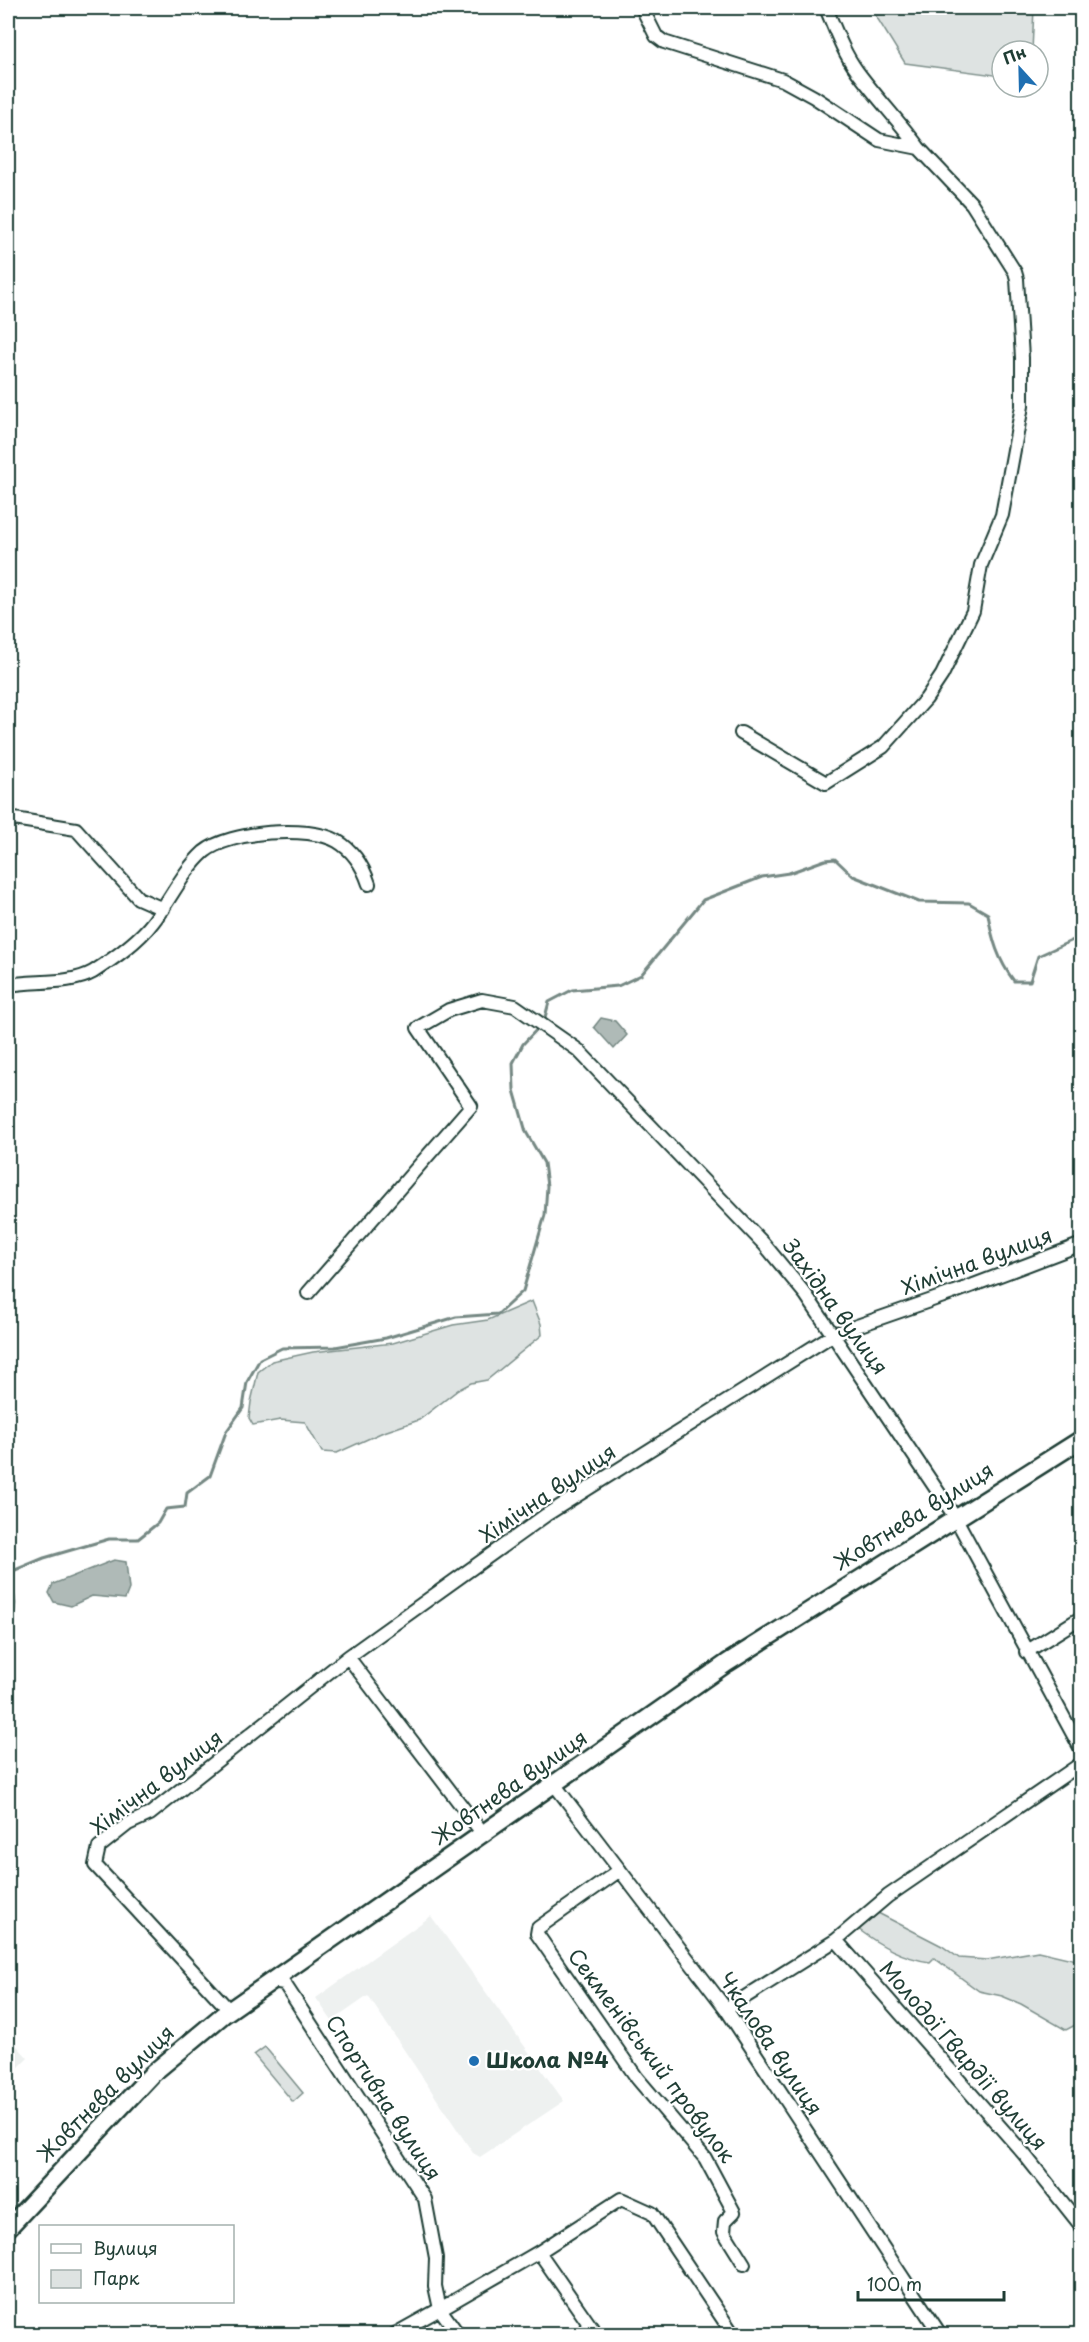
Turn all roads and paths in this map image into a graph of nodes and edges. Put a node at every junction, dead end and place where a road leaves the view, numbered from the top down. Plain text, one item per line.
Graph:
1 (642, 8) edge
2 (826, 8) edge
3 (919, 148) junction
4 (741, 733) dead end
5 (8, 818) edge
6 (369, 884) dead end
7 (162, 909) junction
8 (8, 985) edge
9 (1082, 1244) edge
10 (308, 1293) dead end
11 (834, 1334) junction
12 (1082, 1438) edge
13 (955, 1517) junction
14 (1082, 1617) edge
15 (1026, 1652) junction
16 (348, 1657) junction
17 (1082, 1751) edge
18 (1082, 1764) edge
19 (554, 1784) junction
20 (483, 1834) junction
21 (620, 1870) junction
22 (836, 1940) junction
23 (272, 1981) junction
24 (726, 2009) junction
25 (230, 2010) junction
26 (1082, 2227) edge
27 (8, 2228) edge
28 (539, 2252) junction
29 (744, 2264) dead end
30 (440, 2309) junction
31 (395, 2334) edge
32 (458, 2334) edge
33 (596, 2334) edge
34 (733, 2334) edge
35 (940, 2334) edge

1 - 3 street
2 - 3 street
3 - 4 street
5 - 7 street
6 - 7 street
7 - 8 street
9 - 11 street, Хімічна вулиця
10 - 11 street, Західна вулиця
11 - 13 street, Західна вулиця
11 - 16 street, Хімічна вулиця
12 - 13 main road, Жовтнева вулиця
13 - 15 street, Західна вулиця
13 - 19 main road, Жовтнева вулиця
14 - 15 street
15 - 17 street, Західна вулиця
16 - 20 street
16 - 25 street, Хімічна вулиця
18 - 22 street
19 - 20 main road, Жовтнева вулиця
19 - 21 street, Чкалова вулиця
20 - 23 main road, Жовтнева вулиця
21 - 24 street, Чкалова вулиця
21 - 29 street, Секменівський провулок
22 - 24 street
22 - 26 street, Молодої Гвардії вулиця
23 - 25 main road, Жовтнева вулиця
23 - 30 street, Спортивна вулиця
24 - 35 street, Чкалова вулиця
25 - 27 main road, Жовтнева вулиця
28 - 30 street
28 - 33 street
28 - 34 street
30 - 31 street
30 - 32 street

